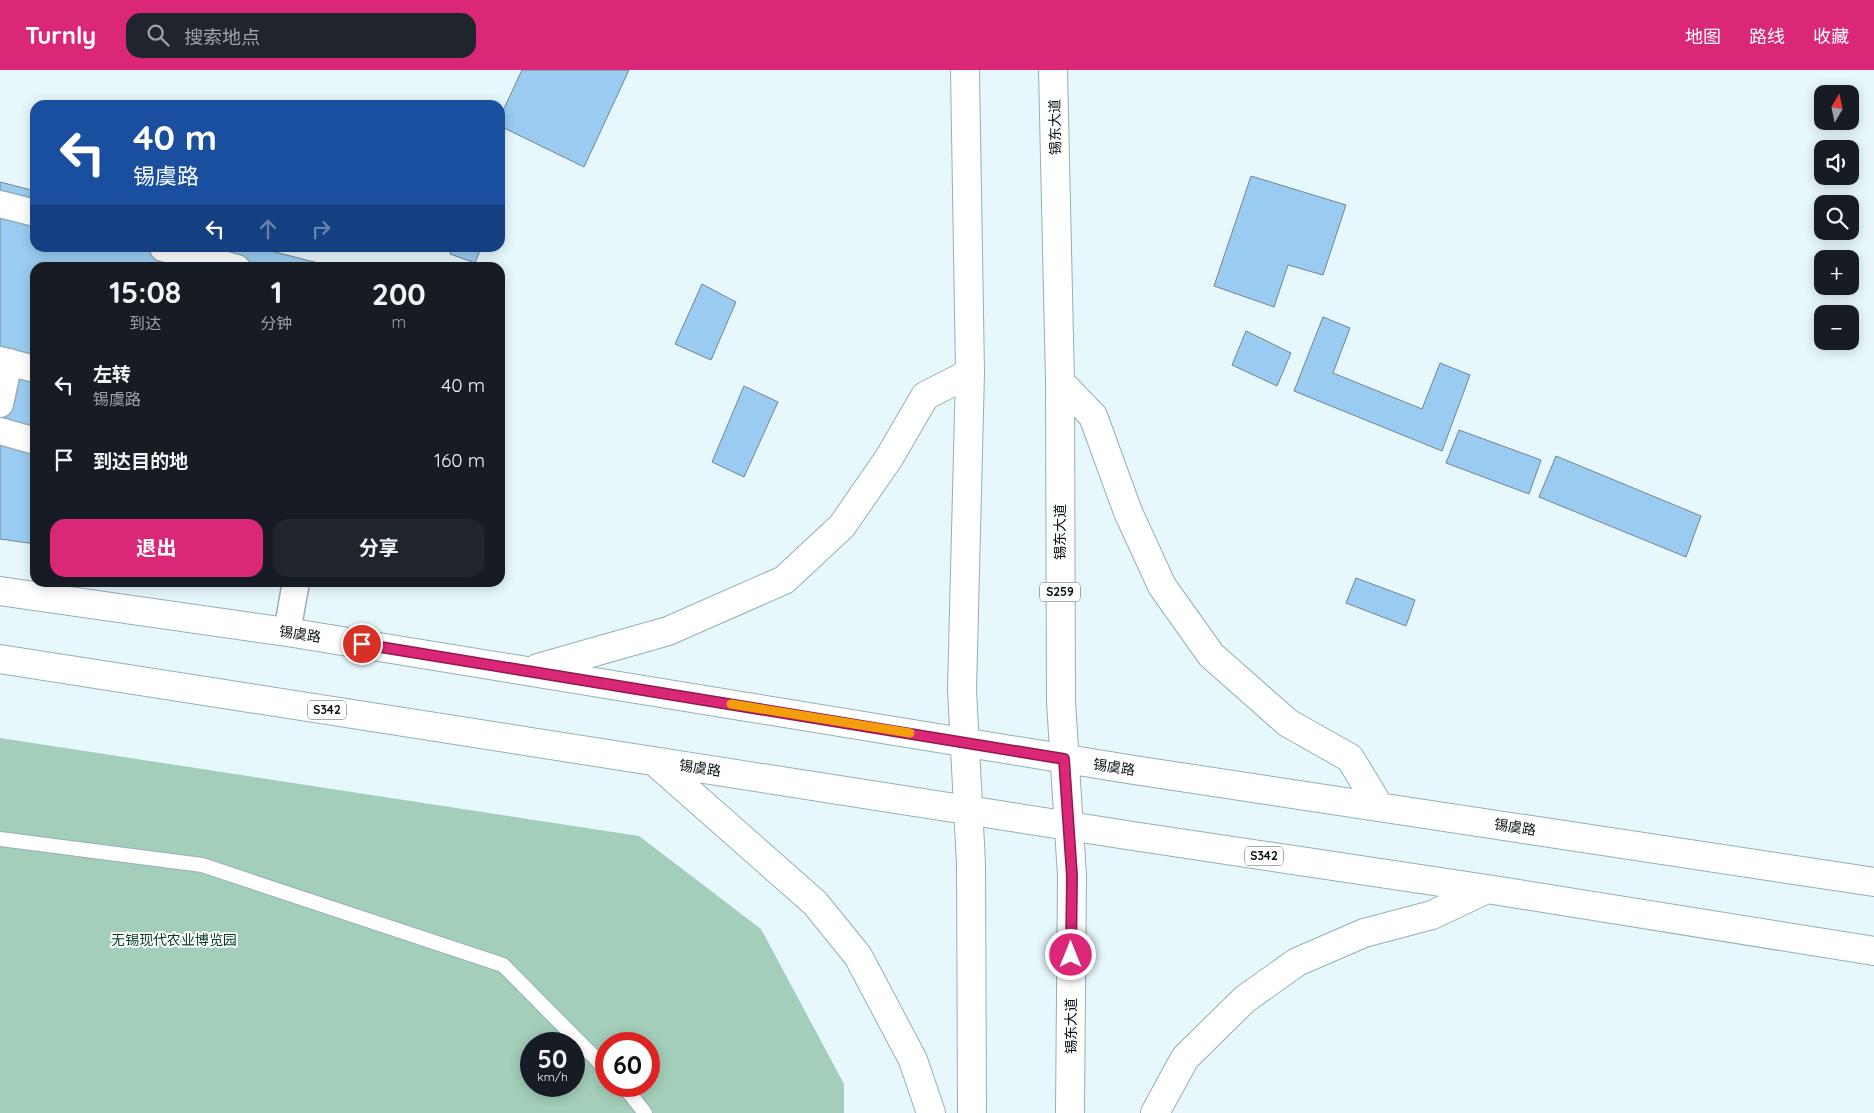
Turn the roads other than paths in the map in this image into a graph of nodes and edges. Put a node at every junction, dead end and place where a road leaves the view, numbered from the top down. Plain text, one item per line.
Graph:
1 (965, 70) edge
2 (1053, 70) edge
3 (0, 204) edge
4 (30, 212) edge
5 (178, 252) edge
6 (215, 262) edge
7 (5, 361) edge
8 (30, 368) edge
9 (970, 373) junction
10 (1060, 382) junction
11 (0, 404) edge
12 (0, 431) edge
13 (30, 440) edge
14 (295, 587) edge
15 (0, 591) edge
16 (287, 632) junction
17 (0, 659) edge
18 (530, 670) junction
19 (964, 742) junction
20 (1064, 759) junction
21 (654, 761) junction
22 (1379, 806) junction
23 (968, 809) junction
24 (1069, 826) junction
25 (0, 839) edge
26 (1874, 882) edge
27 (1487, 889) junction
28 (1874, 951) edge
29 (595, 1058) edge
30 (633, 1097) edge
31 (645, 1113) edge
32 (931, 1113) edge
33 (972, 1113) edge
34 (1070, 1113) edge
35 (1155, 1113) edge

1 - 9 main road
2 - 10 main road, 锡东大道 / S259
3 - 4 street
5 - 6 street
7 - 8 street
7 - 11 street
9 - 18 main road
9 - 19 main road
10 - 20 main road, 锡东大道 / S259
10 - 22 main road
12 - 13 street
14 - 16 street
15 - 16 main road, 锡虞路
16 - 18 main road, 锡虞路
17 - 21 main road, 锡虞路 / S342
18 - 19 main road, 锡虞路
19 - 20 main road, 锡虞路
19 - 23 main road
20 - 22 main road, 锡虞路
20 - 24 main road, 锡东大道 / S259
21 - 23 main road, 锡虞路 / S342
21 - 32 main road
22 - 26 main road, 锡虞路
23 - 24 main road, 锡虞路 / S342
23 - 33 main road
24 - 27 main road, 锡虞路 / S342
24 - 34 main road, 锡东大道 / S259
25 - 29 lane
27 - 28 main road, 锡虞路 / S342
27 - 35 main road
30 - 31 lane

